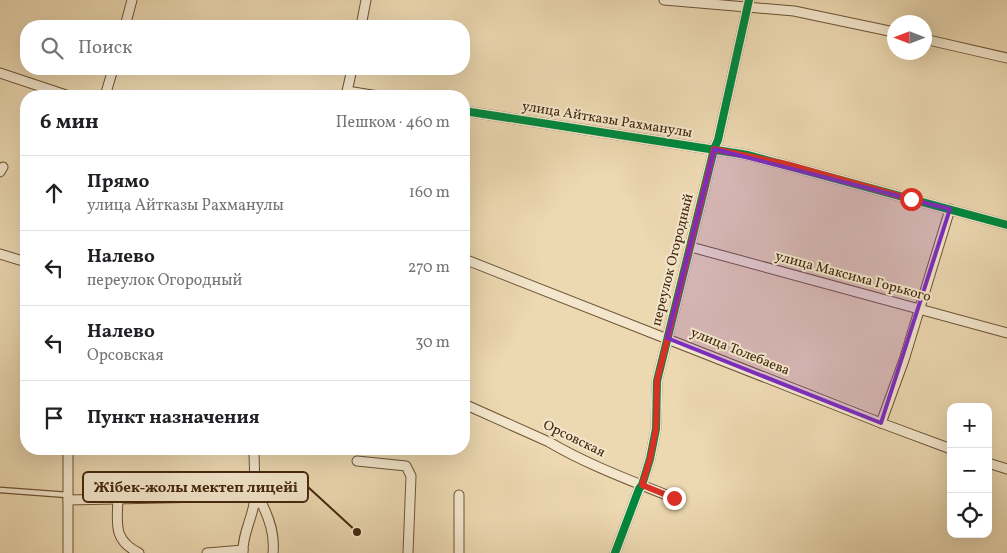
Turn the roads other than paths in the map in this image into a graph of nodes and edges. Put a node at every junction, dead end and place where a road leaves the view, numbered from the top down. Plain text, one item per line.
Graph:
1 (132, 0) edge
2 (366, 0) edge
3 (664, 0) edge
4 (749, 4) edge
5 (127, 20) edge
6 (362, 20) edge
7 (887, 31) edge
8 (932, 41) edge
9 (1007, 58) edge
10 (0, 73) edge
11 (111, 75) edge
12 (351, 75) edge
13 (51, 90) edge
14 (107, 90) edge
15 (348, 90) edge
16 (470, 111) edge
17 (714, 149) junction
18 (950, 209) junction
19 (1007, 225) edge
20 (691, 247) junction
21 (0, 254) edge
22 (20, 260) edge
23 (470, 261) edge
24 (919, 309) junction
25 (1007, 333) edge
26 (667, 338) junction
27 (470, 407) edge
28 (881, 423) junction
29 (948, 448) edge
30 (68, 455) edge
31 (254, 455) edge
32 (357, 461) dead end
33 (992, 463) edge
34 (1007, 469) edge
35 (642, 485) junction
36 (0, 490) edge
37 (460, 495) dead end
38 (68, 498) junction
39 (674, 498) dead end
40 (118, 499) junction
41 (254, 499) junction
42 (243, 551) edge
43 (68, 553) edge
44 (139, 553) edge
45 (208, 553) edge
46 (272, 553) edge
47 (408, 553) edge
48 (459, 553) edge
49 (615, 553) edge

1 - 5 street
2 - 6 street
3 - 4 street
4 - 7 street
4 - 17 street, переулок Огородный
8 - 9 street
10 - 13 street
11 - 14 street
12 - 15 street
16 - 17 street, улица Айтказы Рахманулы
17 - 18 street, улица Айтказы Рахманулы
17 - 20 street, переулок Огородный
18 - 19 street, улица Айтказы Рахманулы
18 - 24 street
20 - 24 street, улица Максима Горького
20 - 26 street, переулок Огородный
21 - 22 street
23 - 26 street, улица Толебаева
24 - 25 street, улица Максима Горького
24 - 28 street
26 - 28 street, улица Толебаева
26 - 35 street, переулок Огородный
27 - 35 street, Орсовская
28 - 29 street, улица Толебаева
30 - 38 street
31 - 41 street
32 - 47 street
33 - 34 street
35 - 39 street, Орсовская
35 - 49 street, переулок Огородный
36 - 38 lane
37 - 48 street
38 - 40 street
38 - 43 street
40 - 41 street
40 - 44 street
41 - 42 street
41 - 46 street
42 - 45 street

